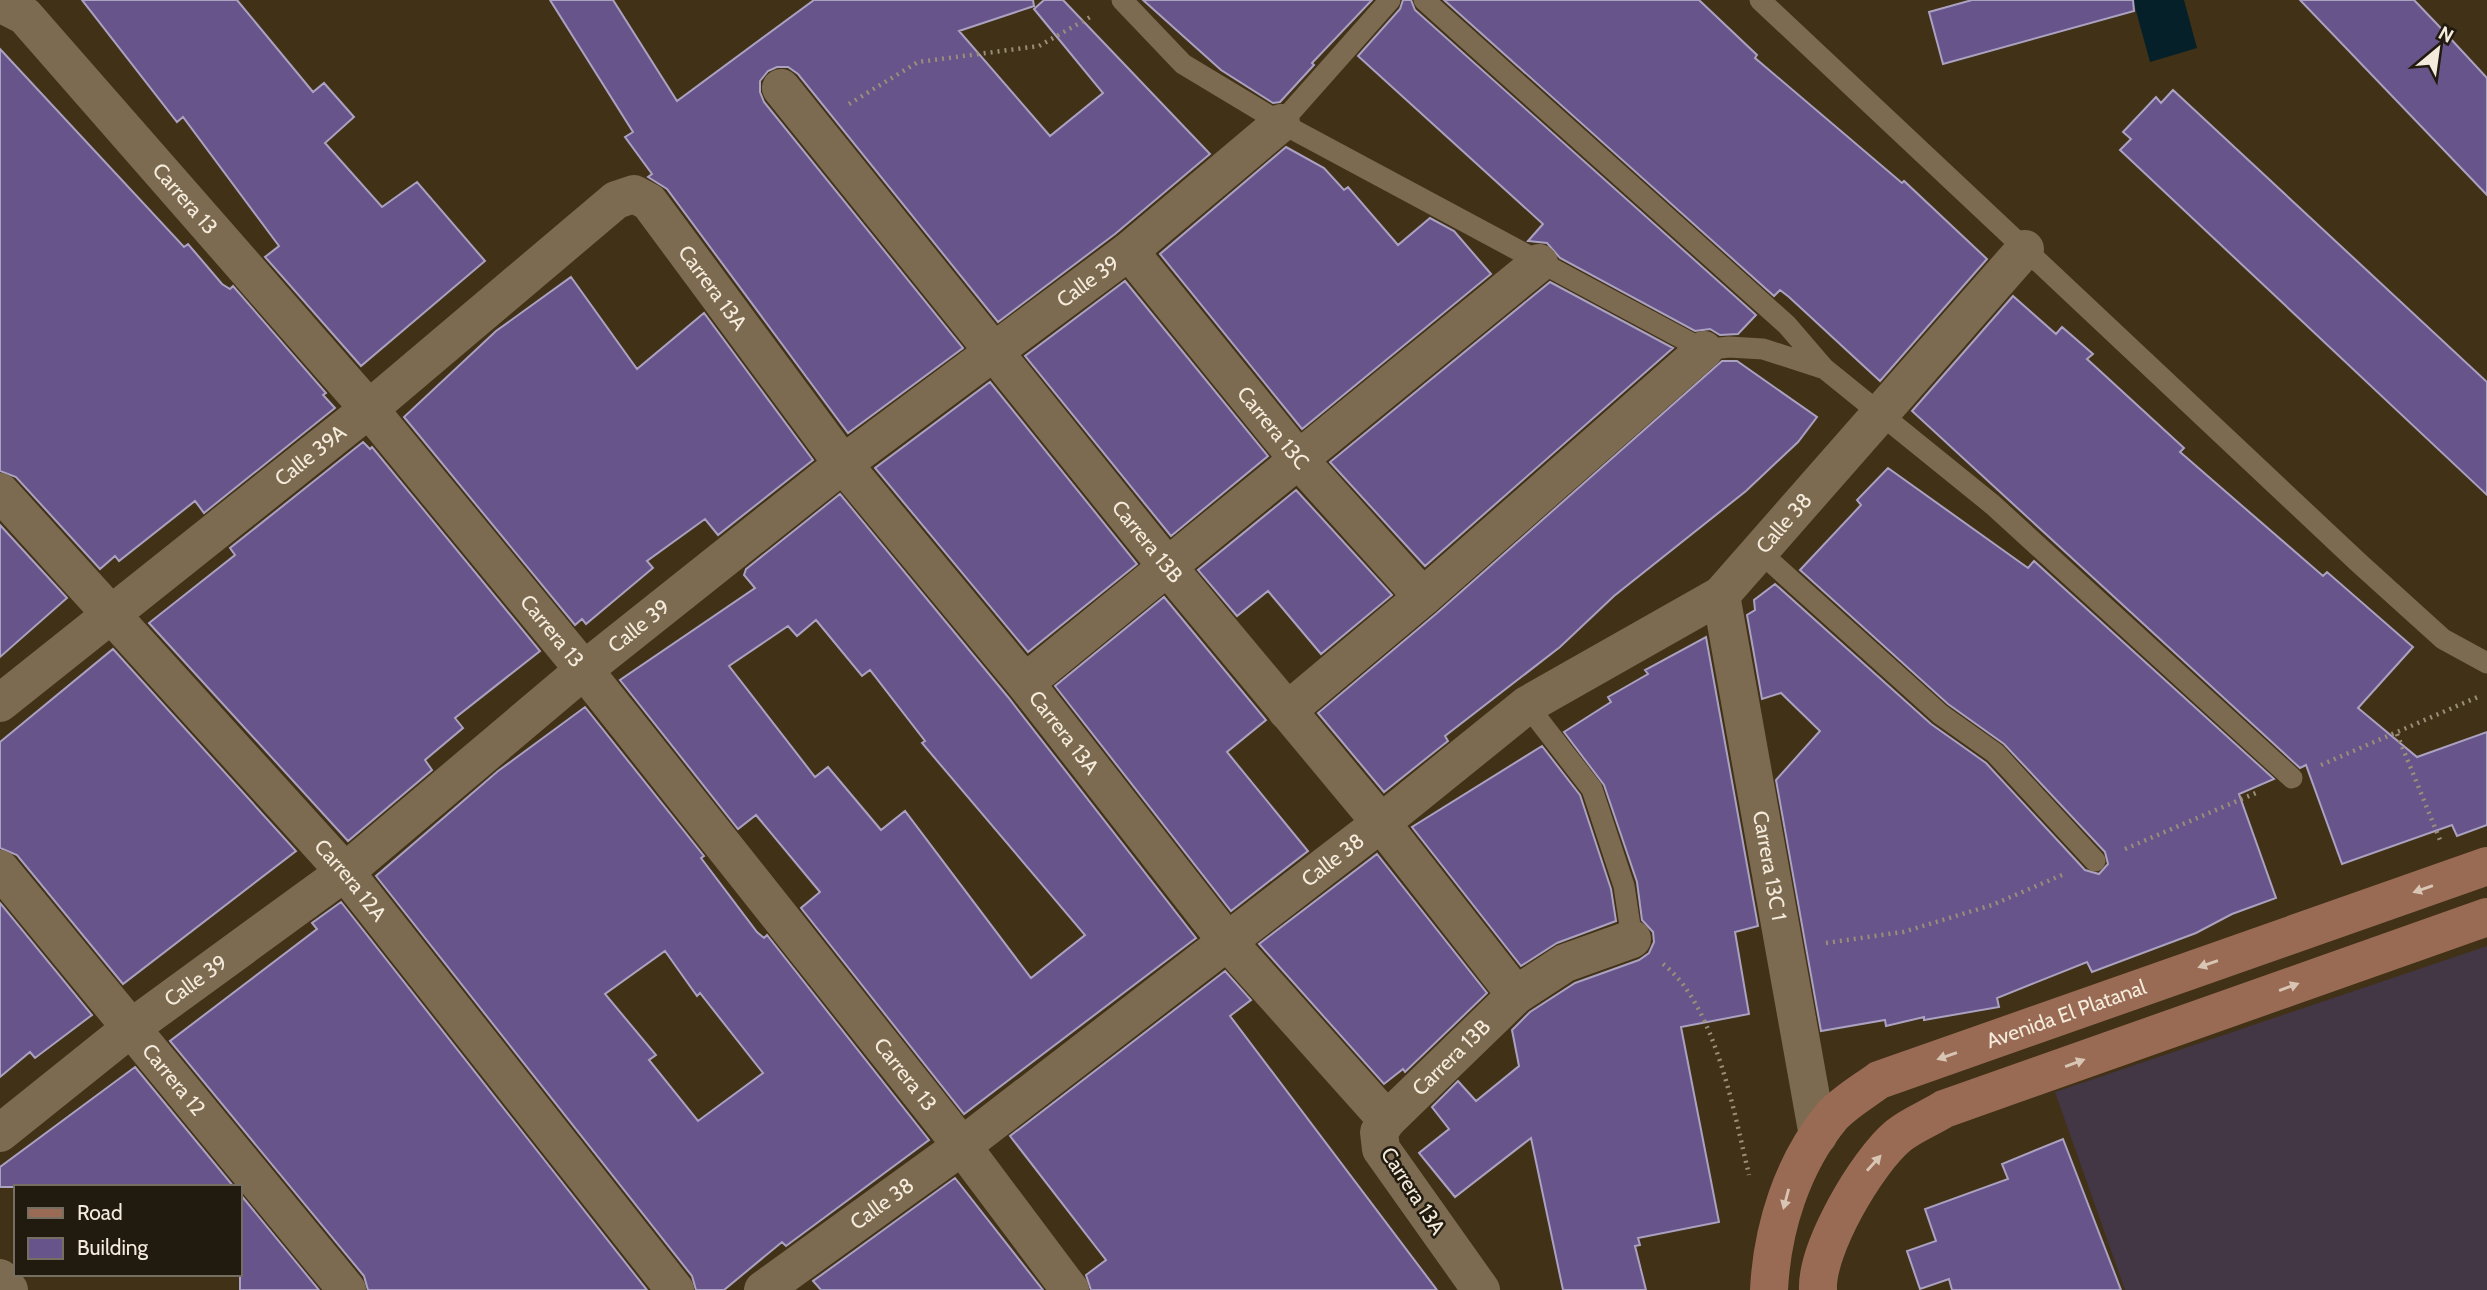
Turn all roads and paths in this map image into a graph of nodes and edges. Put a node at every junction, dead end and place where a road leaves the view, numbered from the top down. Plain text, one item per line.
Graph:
1 (1122, 0) edge
2 (1390, 0) edge
3 (1424, 0) edge
4 (1760, 0) edge
5 (0, 3) edge
6 (1098, 13) dead end
7 (780, 88) dead end
8 (1281, 123) junction
9 (813, 128) junction
10 (616, 200) joint
11 (2025, 248) junction
12 (1129, 251) junction
13 (1539, 263) junction
14 (1703, 350) junction
15 (993, 352) junction
16 (1825, 369) junction
17 (369, 409) junction
18 (1879, 411) junction
19 (1299, 460) junction
20 (844, 464) junction
21 (0, 492) edge
22 (1762, 553) junction
23 (1166, 565) junction
24 (1721, 595) junction
25 (1423, 597) junction
26 (111, 615) junction
27 (2487, 663) edge
28 (584, 670) junction
29 (1025, 683) junction
30 (2487, 693) edge
31 (0, 703) edge
32 (1527, 705) junction
33 (1287, 711) junction
34 (2397, 734) junction
35 (2292, 778) junction
36 (1381, 823) junction
37 (2095, 862) junction
38 (0, 869) edge
39 (345, 872) junction
40 (2471, 872) edge
41 (2487, 917) edge
42 (1632, 939) junction
43 (1226, 940) junction
44 (1783, 949) junction
45 (1516, 995) junction
46 (131, 1028) junction
47 (1387, 1121) junction
48 (0, 1133) edge
49 (1818, 1136) junction
50 (962, 1146) junction
51 (1751, 1183) dead end
52 (0, 1278) edge
53 (9, 1290) edge
54 (347, 1290) edge
55 (675, 1290) edge
56 (763, 1290) edge
57 (1070, 1290) edge
58 (1480, 1290) edge
59 (1769, 1290) edge
60 (1818, 1290) edge

1 - 8 lane
2 - 8 lane
3 - 16 lane
4 - 11 lane
5 - 17 street, Carrera 13
6 - 9 path
7 - 9 street, Carrera 13B
8 - 12 street, Calle 39
8 - 13 lane
9 - 15 street, Carrera 13B
10 - 17 street, Calle 39A
10 - 20 street, Carrera 13A
11 - 18 street, Calle 38
11 - 27 lane
12 - 15 street, Calle 39
12 - 19 street, Carrera 13C
13 - 14 lane
13 - 19 street
14 - 16 lane
14 - 25 street
15 - 20 street, Calle 39
15 - 23 street, Carrera 13B
16 - 18 lane
17 - 26 street, Calle 39A
17 - 28 street, Carrera 13
18 - 22 street, Calle 38
18 - 35 lane
19 - 23 street
19 - 25 street, Carrera 13C
20 - 28 street, Calle 39
20 - 29 street, Carrera 13A
21 - 26 street, Carrera 12A
22 - 24 street, Calle 38
22 - 37 lane
23 - 29 street
23 - 33 street, Carrera 13B
24 - 32 street, Calle 38
24 - 44 street, Carrera 13C 1
25 - 33 street
26 - 31 street, Calle 39A
26 - 39 street, Carrera 12A
28 - 39 street, Calle 39
28 - 50 street, Carrera 13
29 - 43 street, Carrera 13A
30 - 34 path
32 - 36 street, Calle 38
32 - 42 lane
33 - 36 street, Carrera 13B
34 - 35 path
34 - 40 path
35 - 37 path
36 - 43 street, Calle 38
36 - 45 street, Carrera 13B
37 - 44 path
38 - 46 street, Carrera 12
39 - 46 street, Calle 39
39 - 55 street, Carrera 12A
40 -> 49 main road, Avenida El Platanal
60 -> 41 main road
42 - 45 street, Carrera 13B
42 - 51 path
43 - 47 street, Carrera 13A
43 - 50 street, Calle 38
44 - 49 street, Carrera 13C 1
45 - 47 street, Carrera 13B
46 - 48 street, Calle 39
46 - 54 street, Carrera 12
47 - 58 street, Carrera 13A
49 -> 59 main road, Avenida El Platanal
50 - 56 street, Calle 38
50 - 57 street, Carrera 13
52 - 53 street

